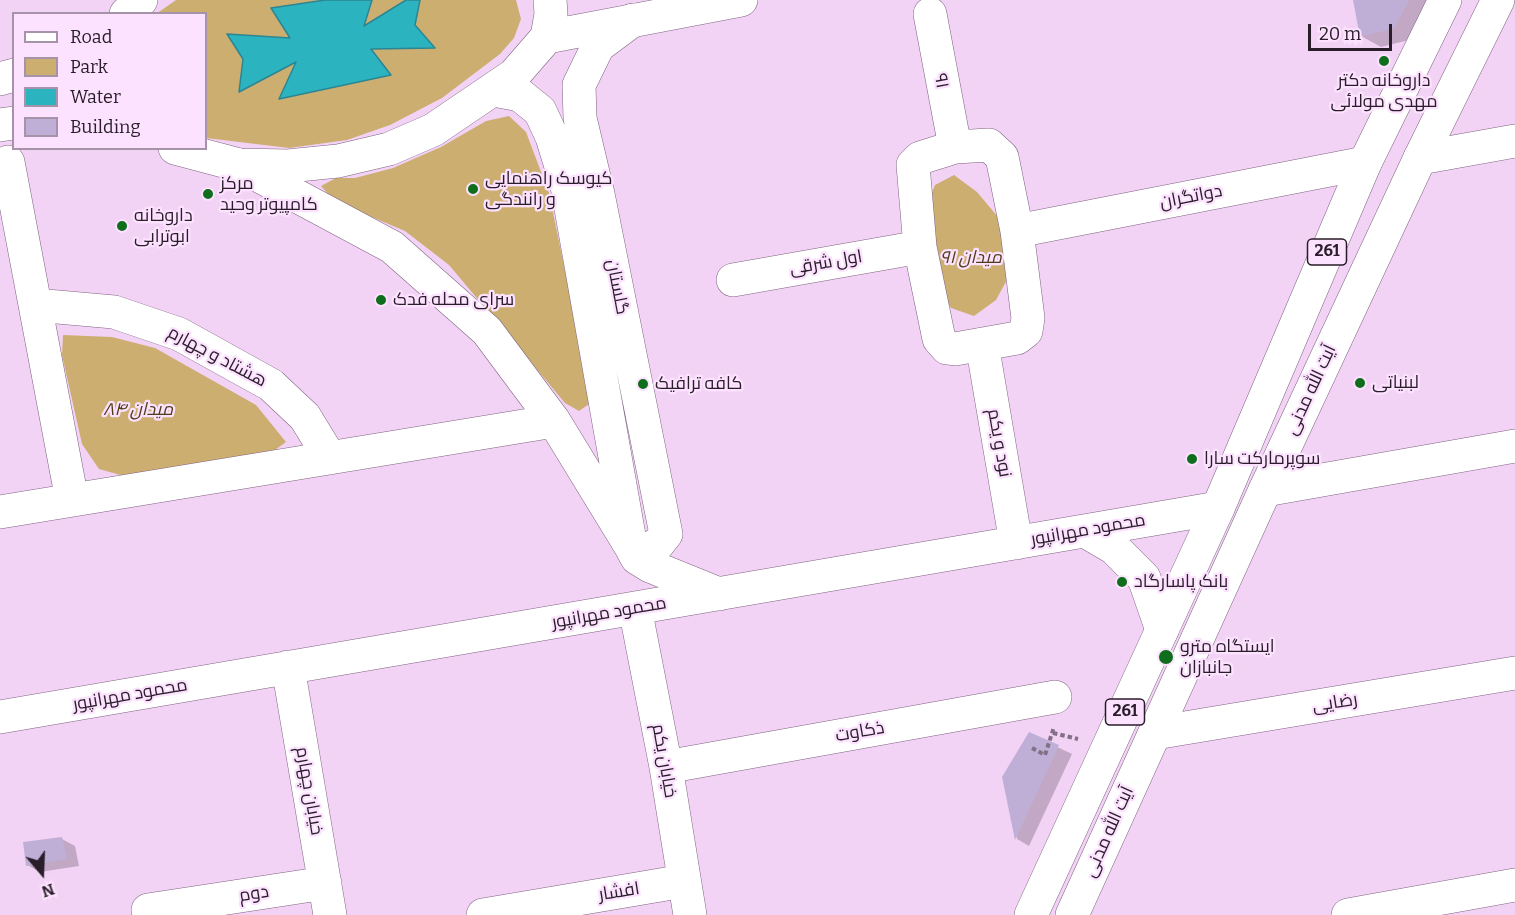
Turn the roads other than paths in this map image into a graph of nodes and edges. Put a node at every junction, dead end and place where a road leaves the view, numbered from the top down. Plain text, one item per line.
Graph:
1 (141, 0) edge
2 (550, 0) edge
3 (741, 0) edge
4 (1445, 0) edge
5 (1498, 0) edge
6 (128, 12) edge
7 (930, 14) dead end
8 (633, 20) junction
9 (547, 37) junction
10 (494, 90) junction
11 (1515, 141) edge
12 (955, 147) junction
13 (183, 150) edge
14 (1420, 158) junction
15 (8, 162) dead end
16 (1365, 164) junction
17 (239, 165) junction
18 (1017, 231) junction
19 (920, 247) junction
20 (733, 280) dead end
21 (35, 305) junction
22 (982, 344) junction
23 (555, 421) junction
24 (1515, 446) edge
25 (330, 458) junction
26 (1265, 490) junction
27 (72, 500) junction
28 (1218, 508) junction
29 (0, 512) edge
30 (1085, 531) junction
31 (1016, 543) junction
32 (631, 547) junction
33 (719, 594) junction
34 (635, 608) junction
35 (1162, 630) junction
36 (288, 668) junction
37 (1515, 673) edge
38 (1055, 697) dead end
39 (0, 717) edge
40 (1155, 733) junction
41 (666, 768) junction
42 (684, 881) junction
43 (325, 883) junction
44 (1515, 885) edge
45 (148, 910) dead end
46 (330, 915) edge
47 (483, 915) edge
48 (690, 915) edge
49 (1031, 915) edge
50 (1072, 915) edge
51 (1348, 915) edge

1 - 6 street
2 - 9 street
3 - 8 street
4 - 16 street, آیت الله مدنی / 261
5 - 14 street, آیت الله مدنی / 261
7 - 12 street, ۹۱
8 - 9 street
8 - 32 street, گلستان
9 - 10 street
10 - 17 street
10 - 32 street, گلستان
11 - 14 street
12 - 18 street
12 - 19 street
13 - 17 street
14 - 26 street, آیت الله مدنی / 261
15 - 21 street
16 - 18 street, دواتگران
16 - 28 street, آیت الله مدنی / 261
17 - 23 street
18 - 22 street
19 - 20 street, اول شرقی
19 - 22 street
21 - 25 street, هشتاد و چهارم
21 - 27 street
22 - 31 street, نود و یکم
23 - 25 street
23 - 32 street
24 - 26 street
25 - 27 street
26 - 28 street, محمود مهرانپور
26 - 40 street, آیت الله مدنی / 261
27 - 29 street
28 - 30 street, محمود مهرانپور
28 - 35 street, آیت الله مدنی / 261
30 - 31 street, محمود مهرانپور
30 - 35 street
31 - 33 street, محمود مهرانپور
32 - 33 street
33 - 34 street, محمود مهرانپور
34 - 36 street, محمود مهرانپور
34 - 41 street, خیابان یکم
35 - 49 street, آیت الله مدنی / 261
36 - 39 street, محمود مهرانپور
36 - 43 street, خیابان چهارم
37 - 40 street, رضایی
38 - 41 street, ذکاوت
40 - 50 street, آیت الله مدنی / 261
41 - 42 street, خیابان یکم
42 - 47 street, افشار
42 - 48 street, خیابان یکم
43 - 45 street, دوم
43 - 46 street, خیابان چهارم
44 - 51 street

